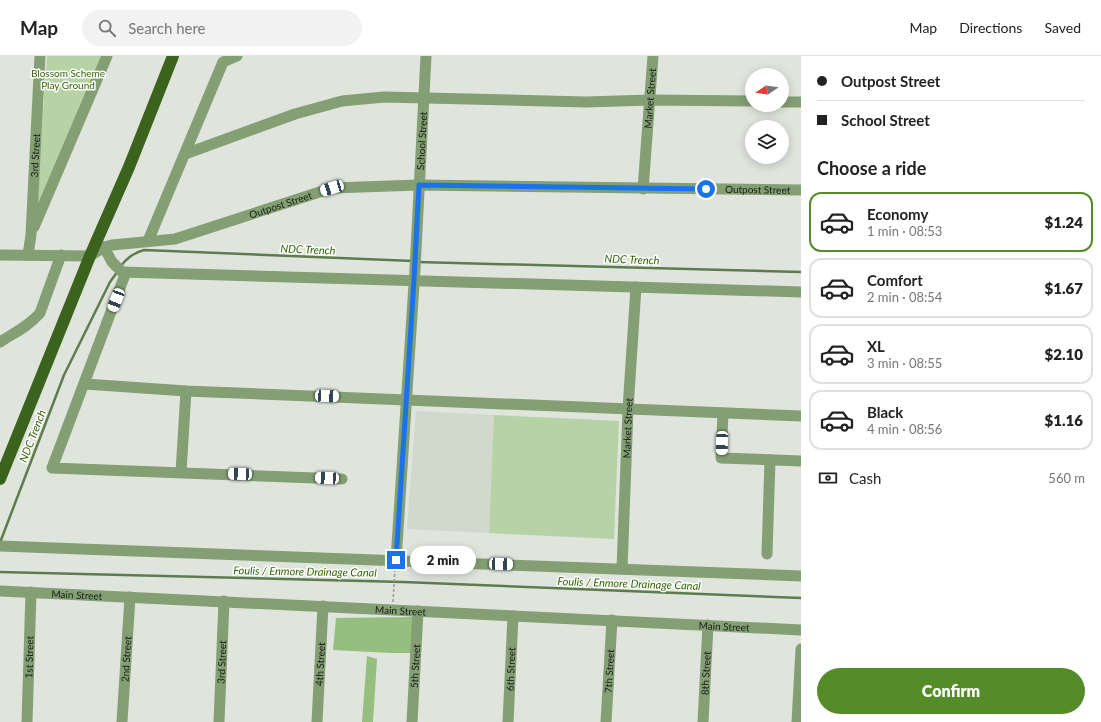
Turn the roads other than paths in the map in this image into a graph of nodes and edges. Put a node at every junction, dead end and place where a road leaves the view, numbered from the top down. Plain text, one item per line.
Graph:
1 (40, 56) edge
2 (107, 56) edge
3 (237, 56) edge
4 (426, 56) edge
5 (653, 56) edge
6 (173, 57) edge
7 (424, 98) junction
8 (650, 100) junction
9 (745, 101) edge
10 (789, 102) edge
11 (801, 102) edge
12 (184, 154) junction
13 (419, 185) junction
14 (644, 189) junction
15 (801, 190) edge
16 (31, 235) junction
17 (148, 241) junction
18 (104, 247) junction
19 (0, 255) edge
20 (28, 255) junction
21 (61, 255) junction
22 (90, 256) junction
23 (124, 272) junction
24 (414, 280) junction
25 (636, 287) junction
26 (801, 292) edge
27 (0, 342) edge
28 (85, 384) junction
29 (186, 391) junction
30 (406, 400) junction
31 (628, 409) junction
32 (723, 413) junction
33 (801, 416) edge
34 (770, 460) junction
35 (801, 461) edge
36 (182, 472) junction
37 (0, 479) edge
38 (342, 479) dead end
39 (0, 546) edge
40 (767, 554) dead end
41 (395, 565) junction
42 (622, 569) junction
43 (801, 576) edge
44 (0, 590) edge
45 (31, 592) junction
46 (130, 597) junction
47 (224, 601) junction
48 (323, 606) junction
49 (418, 611) junction
50 (513, 616) junction
51 (612, 620) junction
52 (708, 625) junction
53 (801, 630) edge
54 (801, 649) edge
55 (27, 722) edge
56 (122, 722) edge
57 (219, 722) edge
58 (317, 722) edge
59 (412, 722) edge
60 (508, 722) edge
61 (606, 722) edge
62 (703, 722) edge
63 (797, 722) edge

1 - 16 street, 3rd Street
2 - 16 street
3 - 12 street
4 - 7 street, School Street
5 - 8 street, Market Street
6 - 22 main road
7 - 8 street
7 - 12 street
7 - 13 street, School Street
8 - 9 street
8 - 14 street, Market Street
10 - 11 street
12 - 17 street
13 - 14 street, Outpost Street
13 - 17 street, Outpost Street
13 - 24 street, School Street
14 - 15 street, Outpost Street
16 - 20 street, 3rd Street
17 - 18 street, Outpost Street
18 - 22 street
18 - 23 street
19 - 20 street
20 - 21 street
21 - 22 street
21 - 27 street
22 - 37 main road
23 - 24 street
23 - 28 street
24 - 25 street
24 - 30 street, School Street
25 - 26 street
25 - 31 street, Market Street
28 - 29 street
28 - 36 street
29 - 30 street
29 - 36 street
30 - 31 street
30 - 41 street, School Street
31 - 32 street
31 - 42 street, Market Street
32 - 33 street
32 - 34 street
34 - 35 street
34 - 40 street
36 - 38 street
39 - 41 street
41 - 42 street
42 - 43 street
44 - 45 street, Main Street
45 - 46 street, Main Street
45 - 55 street, 1st Street
46 - 47 street, Main Street
46 - 56 street, 2nd Street
47 - 48 street, Main Street
47 - 57 street, 3rd Street
48 - 49 street, Main Street
48 - 58 street, 4th Street
49 - 50 street, Main Street
49 - 59 street, 5th Street
50 - 51 street, Main Street
50 - 60 street, 6th Street
51 - 52 street, Main Street
51 - 61 street, 7th Street
52 - 53 street, Main Street
52 - 62 street, 8th Street
54 - 63 street

